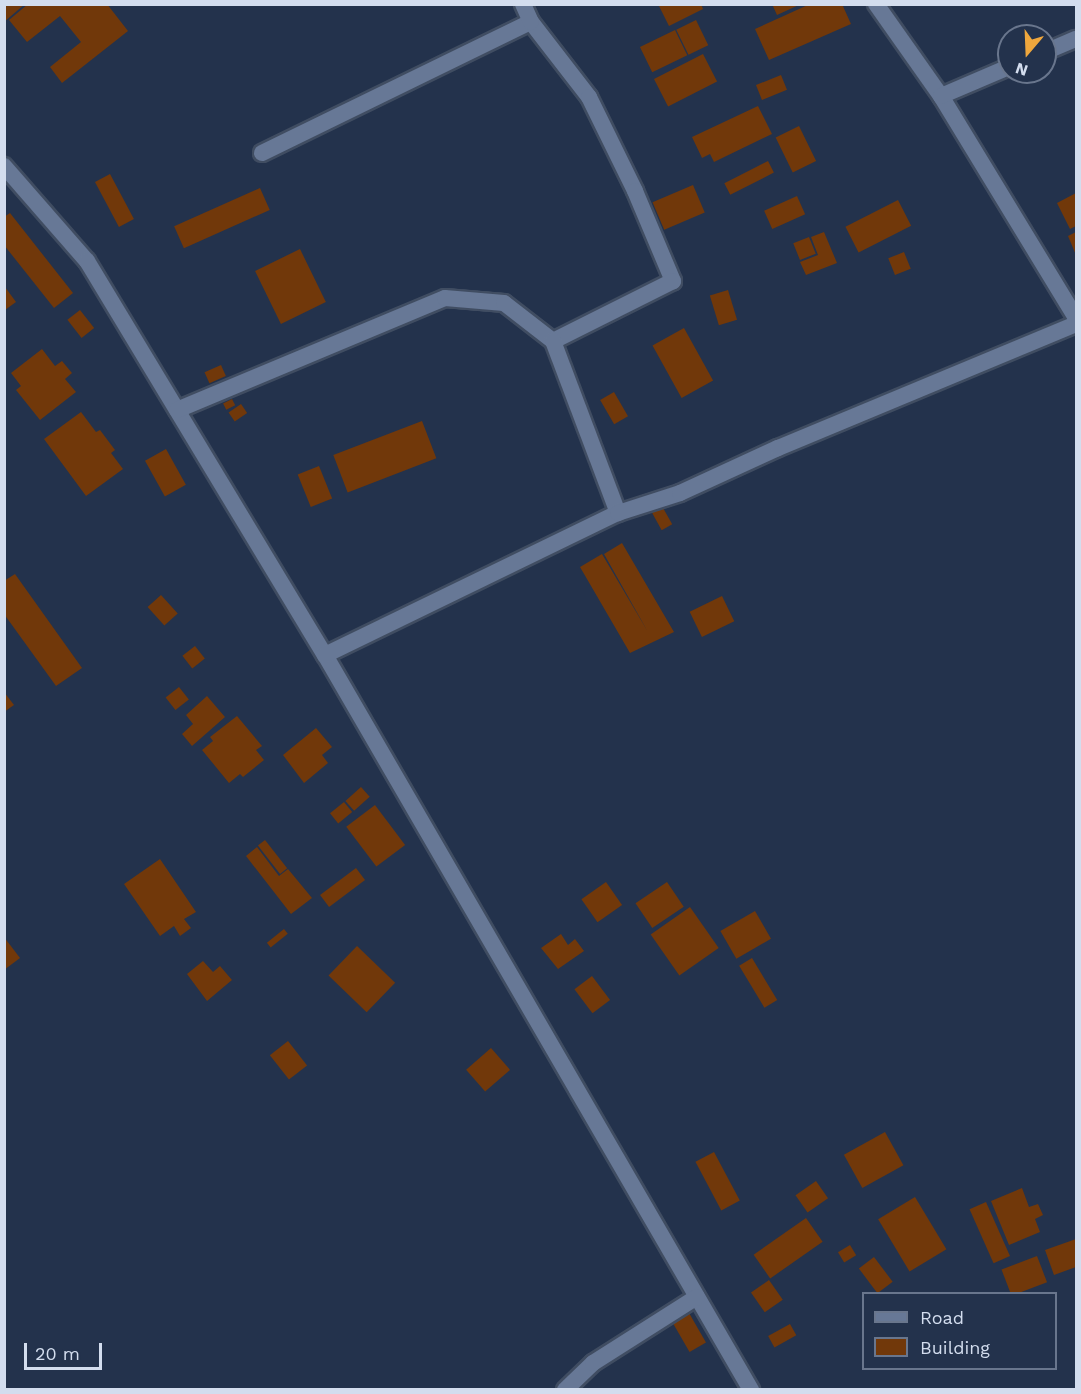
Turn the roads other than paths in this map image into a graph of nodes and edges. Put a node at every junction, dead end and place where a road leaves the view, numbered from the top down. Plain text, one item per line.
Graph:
1 (523, 4) edge
2 (876, 4) edge
3 (531, 22) junction
4 (1077, 39) edge
5 (1057, 47) edge
6 (997, 72) edge
7 (941, 96) junction
8 (262, 153) dead end
9 (4, 166) edge
10 (1077, 318) edge
11 (1077, 324) edge
12 (553, 341) junction
13 (177, 410) junction
14 (618, 513) junction
15 (325, 655) junction
16 (697, 1298) junction
17 (565, 1389) edge
18 (751, 1389) edge

1 - 3 street
2 - 7 street
3 - 8 street
3 - 12 street
4 - 5 street
6 - 7 street
7 - 10 street
9 - 13 street
11 - 14 street
12 - 13 street
12 - 14 street
13 - 15 street
14 - 15 street
15 - 16 street
16 - 17 street
16 - 18 street

